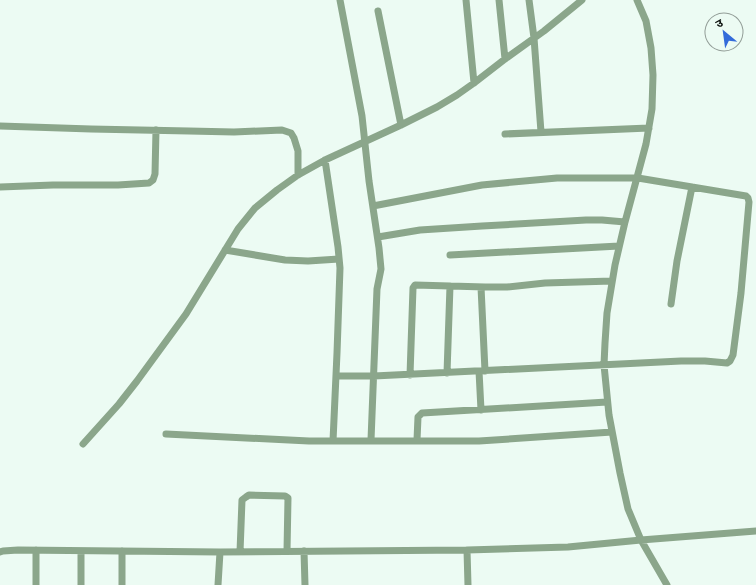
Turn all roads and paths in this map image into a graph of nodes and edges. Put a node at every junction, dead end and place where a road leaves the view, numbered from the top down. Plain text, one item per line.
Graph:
1 (340, 0) edge
2 (466, 0) edge
3 (499, 0) edge
4 (529, 0) edge
5 (582, 0) edge
6 (637, 0) edge
7 (378, 11) dead end
8 (534, 38) junction
9 (505, 59) junction
10 (474, 83) junction
11 (401, 125) junction
12 (0, 126) edge
13 (649, 128) junction
14 (156, 130) junction
15 (541, 132) junction
16 (505, 134) dead end
17 (364, 142) junction
18 (325, 160) junction
19 (298, 175) junction
20 (638, 178) junction
21 (0, 187) edge
22 (692, 187) junction
23 (373, 206) junction
24 (625, 222) junction
25 (378, 236) junction
26 (619, 246) junction
27 (225, 250) junction
28 (450, 255) dead end
29 (339, 259) junction
30 (612, 281) junction
31 (450, 286) junction
32 (481, 287) junction
33 (671, 304) dead end
34 (604, 366) junction
35 (482, 371) junction
36 (447, 373) junction
37 (410, 375) junction
38 (336, 376) junction
39 (374, 376) junction
40 (607, 402) junction
41 (481, 410) junction
42 (612, 432) junction
43 (166, 434) dead end
44 (371, 440) junction
45 (417, 440) junction
46 (332, 441) junction
47 (83, 444) dead end
48 (756, 531) edge
49 (641, 540) junction
50 (36, 550) junction
51 (467, 550) junction
52 (81, 551) junction
53 (122, 551) junction
54 (287, 551) junction
55 (304, 551) junction
56 (0, 552) edge
57 (220, 552) junction
58 (240, 552) junction
59 (36, 585) edge
60 (81, 585) edge
61 (122, 585) edge
62 (218, 585) edge
63 (305, 585) edge
64 (468, 585) edge
65 (667, 585) edge

1 - 17 street
2 - 10 street
3 - 9 street
4 - 8 street
5 - 8 street
6 - 13 street
7 - 11 street
8 - 9 street
8 - 15 street
9 - 10 street
10 - 11 street
11 - 17 street
12 - 14 street
13 - 15 street
13 - 20 street
14 - 19 street
14 - 21 street
15 - 16 street
17 - 18 street
17 - 23 street
18 - 19 street
18 - 29 street
19 - 27 street
20 - 22 street
20 - 23 street
20 - 24 street
22 - 33 street
22 - 34 street
23 - 25 street
24 - 25 street
24 - 26 street
25 - 39 street
26 - 28 street
26 - 30 street
27 - 29 street
27 - 47 street
29 - 38 street
30 - 32 street
30 - 34 street
31 - 32 street
31 - 36 street
31 - 37 street
32 - 35 street
34 - 35 street
34 - 40 street
35 - 36 street
35 - 41 street
36 - 37 street
37 - 39 street
38 - 39 street
38 - 46 street
39 - 44 street
40 - 41 street
40 - 42 street
41 - 45 street
42 - 45 street
42 - 49 street
43 - 46 street
44 - 45 street
44 - 46 street
48 - 49 street
49 - 51 street
49 - 65 street
50 - 52 street
50 - 56 street
50 - 59 street
51 - 55 street
51 - 64 street
52 - 53 street
52 - 60 street
53 - 57 street
53 - 61 street
54 - 55 street
54 - 58 street
54 - 58 street
55 - 63 street
57 - 58 street
57 - 62 street

